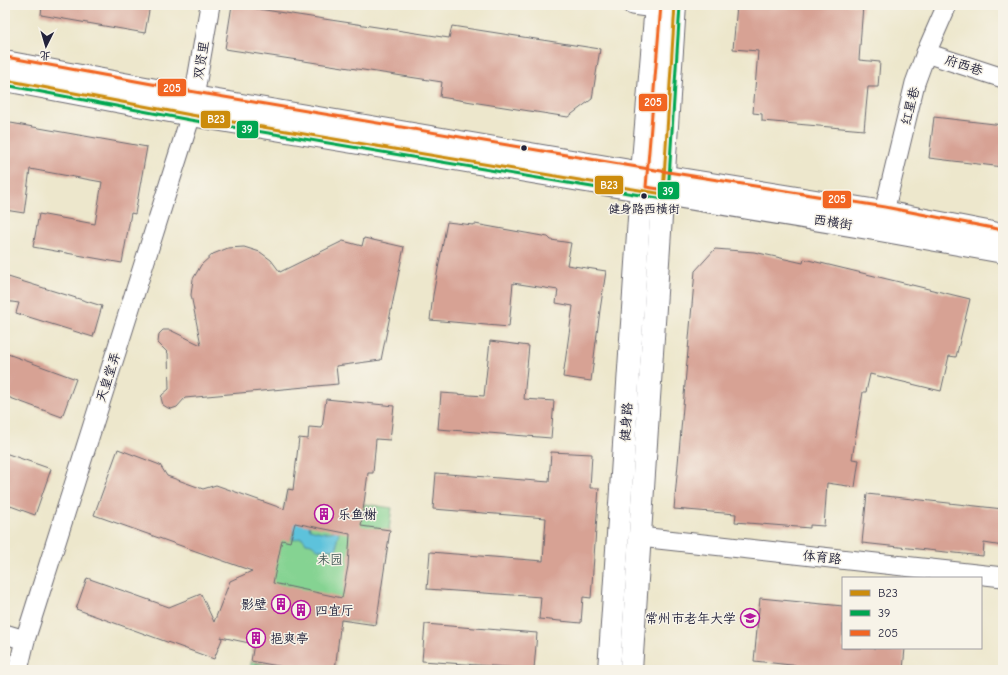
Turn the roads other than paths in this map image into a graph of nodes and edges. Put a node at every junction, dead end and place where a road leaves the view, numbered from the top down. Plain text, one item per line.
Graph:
1 (210, 5) edge
2 (632, 5) edge
3 (947, 5) edge
4 (665, 7) edge
5 (926, 53) junction
6 (5, 62) edge
7 (1003, 78) edge
8 (5, 80) edge
9 (193, 106) junction
10 (642, 182) junction
11 (663, 186) junction
12 (884, 212) junction
13 (1003, 235) edge
14 (1003, 252) edge
15 (640, 537) junction
16 (1003, 577) edge
17 (5, 634) edge
18 (25, 640) junction
19 (18, 670) edge
20 (609, 670) edge
21 (632, 670) edge

1 - 9 street, 双贤里
2 - 4 street
3 - 5 street, 红星巷
4 - 10 main road, 健身路
4 - 11 main road, 健身路
5 - 7 street, 府西巷
5 - 12 street, 红星巷
6 - 9 main road
8 - 9 main road
9 - 10 main road
9 - 18 street, 天皇堂弄
10 - 11 main road
10 - 20 main road, 健身路
11 - 12 main road, 西横街
11 - 14 main road, 西横街
11 - 15 main road, 健身路
12 - 13 main road, 西横街
15 - 16 street, 体育路
15 - 21 main road, 健身路
17 - 18 street
18 - 19 street, 天皇堂弄

